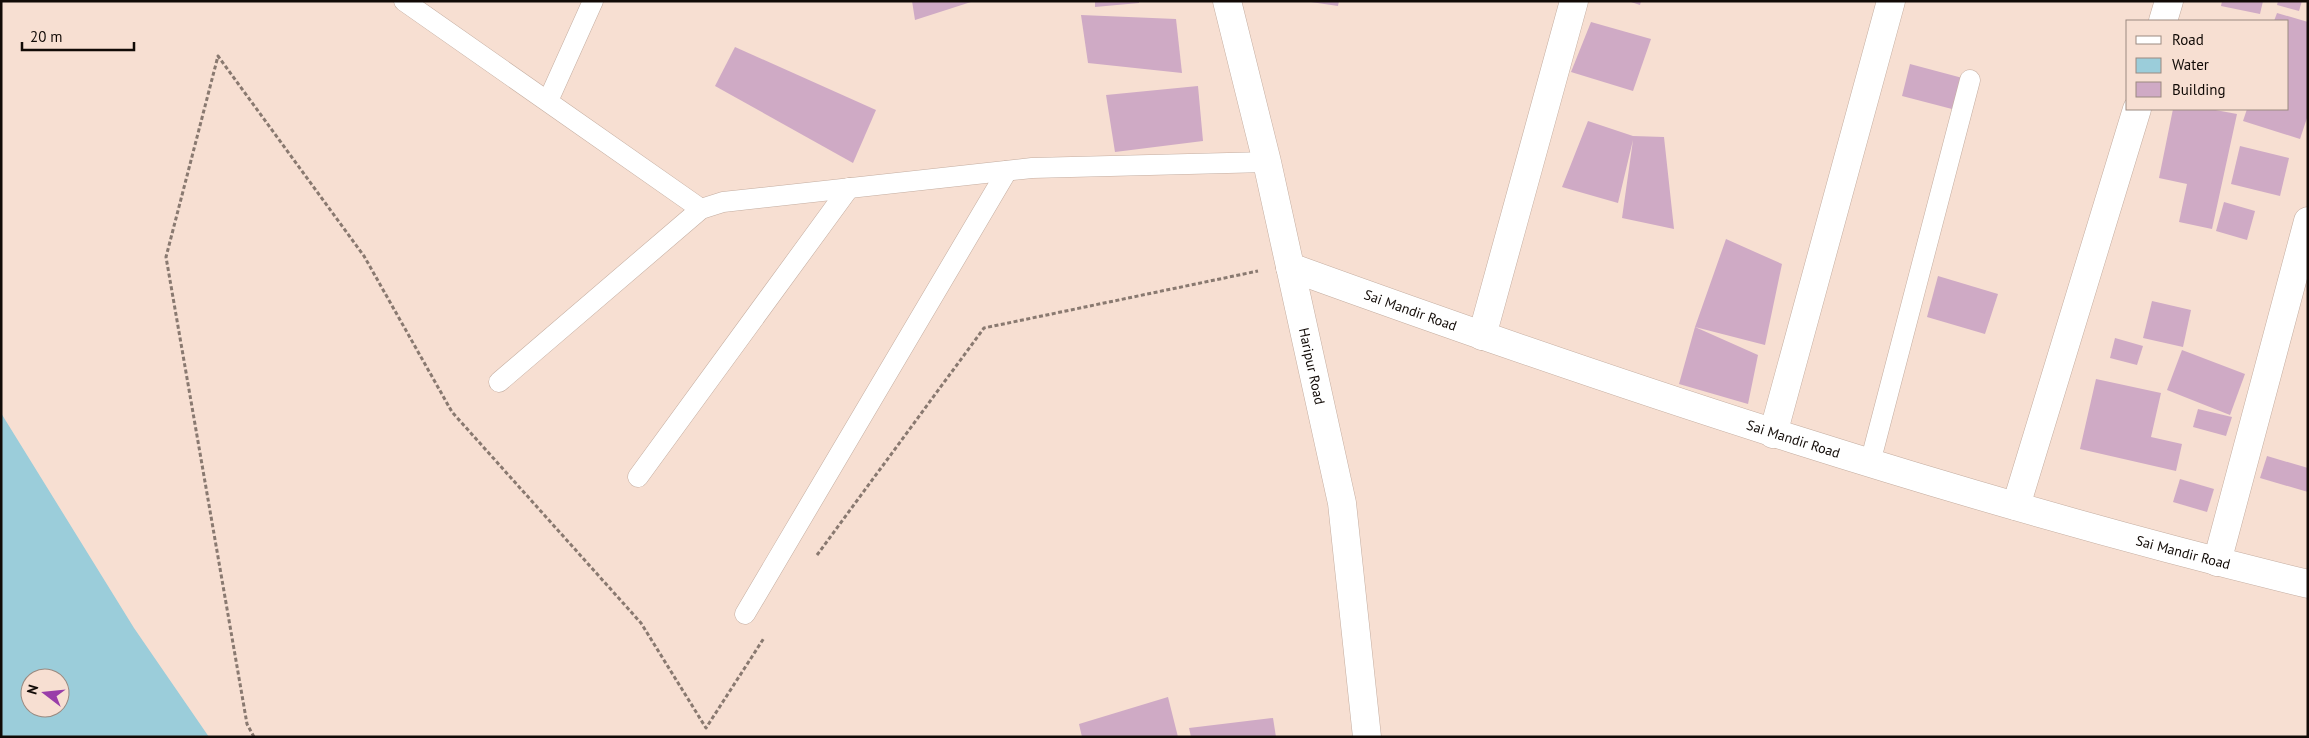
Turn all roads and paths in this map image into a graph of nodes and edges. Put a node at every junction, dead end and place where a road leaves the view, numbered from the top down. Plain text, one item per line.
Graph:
1 (404, 1) edge
2 (593, 1) edge
3 (1227, 1) edge
4 (1574, 1) edge
5 (1891, 1) edge
6 (2169, 1) edge
7 (2163, 20) edge
8 (1970, 80) dead end
9 (548, 101) junction
10 (2137, 110) edge
11 (1267, 162) junction
12 (1007, 171) junction
13 (848, 188) junction
14 (701, 209) junction
15 (2308, 221) edge
16 (1290, 267) junction
17 (1260, 270) dead end
18 (1482, 336) junction
19 (499, 382) dead end
20 (1773, 434) junction
21 (1870, 462) junction
22 (638, 477) dead end
23 (2016, 506) junction
24 (2217, 562) junction
25 (811, 563) dead end
26 (2308, 584) edge
27 (745, 614) dead end
28 (769, 629) dead end
29 (254, 737) edge
30 (1367, 737) edge

1 - 9 lane
2 - 9 lane
3 - 11 street, Haripur Road
4 - 18 street
5 - 20 street
6 - 7 street
8 - 21 lane
9 - 14 lane
10 - 23 street
11 - 12 lane
11 - 16 street, Haripur Road
12 - 13 lane
12 - 27 lane
13 - 14 lane
13 - 22 lane
14 - 19 lane
15 - 24 street
16 - 18 street, Sai Mandir Road
16 - 30 street, Haripur Road
17 - 25 path
18 - 20 street, Sai Mandir Road
20 - 21 street, Sai Mandir Road
21 - 23 street, Sai Mandir Road
23 - 24 street, Sai Mandir Road
24 - 26 street, Sai Mandir Road
28 - 29 path

